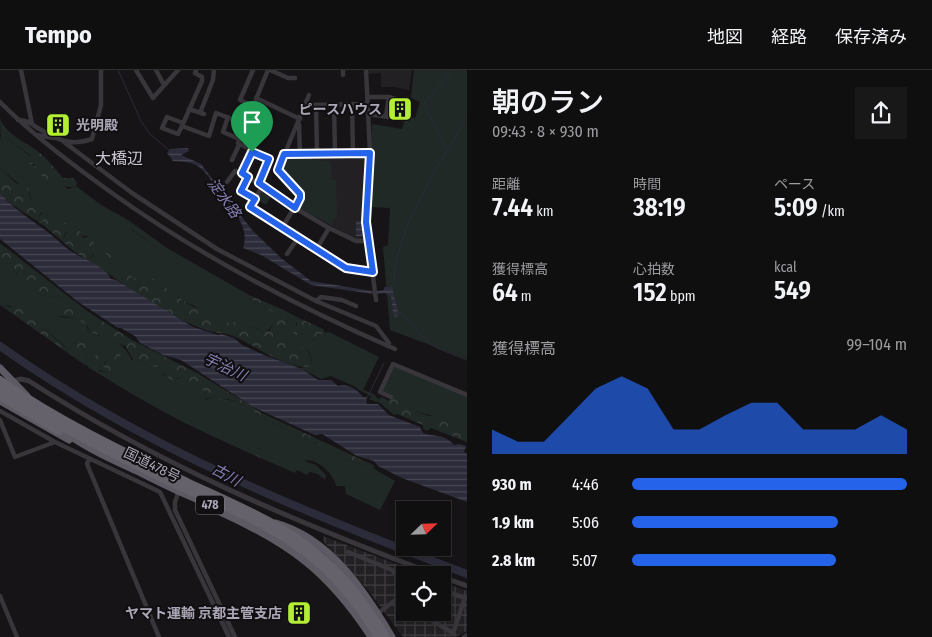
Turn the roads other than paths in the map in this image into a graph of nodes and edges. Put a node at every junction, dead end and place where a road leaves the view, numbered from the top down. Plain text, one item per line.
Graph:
1 (21, 70) edge
2 (101, 70) edge
3 (136, 70) edge
4 (156, 70) edge
5 (178, 70) edge
6 (196, 70) edge
7 (214, 70) edge
8 (252, 70) edge
9 (269, 70) edge
10 (366, 70) edge
11 (295, 78) dead end
12 (202, 81) junction
13 (164, 85) junction
14 (211, 85) junction
15 (309, 95) dead end
16 (368, 97) junction
17 (256, 98) junction
18 (389, 98) junction
19 (0, 102) edge
20 (334, 104) junction
21 (352, 104) junction
22 (368, 104) junction
23 (306, 105) junction
24 (316, 105) junction
25 (254, 106) junction
26 (189, 109) junction
27 (368, 114) junction
28 (386, 116) junction
29 (228, 117) junction
30 (18, 120) junction
31 (299, 121) junction
32 (32, 124) junction
33 (245, 124) junction
34 (36, 135) junction
35 (240, 138) junction
36 (62, 140) junction
37 (239, 145) junction
38 (252, 152) junction
39 (335, 153) junction
40 (353, 153) junction
41 (370, 153) junction
42 (284, 154) junction
43 (300, 154) junction
44 (317, 154) junction
45 (232, 160) dead end
46 (242, 173) junction
47 (248, 177) junction
48 (227, 182) dead end
49 (260, 185) junction
50 (255, 199) junction
51 (295, 208) junction
52 (282, 228) junction
53 (329, 228) junction
54 (298, 238) junction
55 (368, 241) junction
56 (316, 250) junction
57 (287, 254) dead end
58 (373, 272) junction
59 (375, 295) dead end
60 (316, 301) junction
61 (356, 306) dead end
62 (388, 346) junction
63 (395, 349) dead end
64 (0, 368) edge
65 (0, 376) edge
66 (0, 380) edge
67 (14, 381) junction
68 (0, 388) edge
69 (14, 390) junction
70 (467, 395) edge
71 (0, 396) edge
72 (391, 397) dead end
73 (0, 401) edge
74 (0, 411) edge
75 (0, 420) edge
76 (55, 442) junction
77 (71, 445) junction
78 (118, 457) junction
79 (89, 459) junction
80 (189, 471) junction
81 (178, 492) junction
82 (174, 515) junction
83 (348, 552) dead end
84 (413, 566) edge
85 (396, 576) edge
86 (451, 580) edge
87 (467, 586) edge
88 (451, 593) edge
89 (0, 596) edge
90 (396, 600) edge
91 (378, 613) junction
92 (433, 621) edge
93 (454, 635) edge
94 (17, 637) edge
95 (159, 637) edge
96 (229, 637) edge
97 (235, 637) edge
98 (371, 637) edge
99 (378, 637) edge
100 (386, 637) edge
101 (392, 637) edge

1 - 32 street
2 - 36 street
3 - 13 street
4 - 13 street
5 - 13 street
6 - 12 street
7 - 14 street
8 - 25 street
9 - 11 street
9 - 17 street
10 - 16 street
12 - 14 street
12 - 26 street
14 - 26 street
15 - 23 street
16 - 18 street
16 - 22 street
17 - 25 street
17 - 31 street
18 - 28 street
18 - 28 street
19 - 30 street
20 - 21 street
20 - 24 street
20 - 39 street
21 - 22 street
21 - 40 street
22 - 27 street
23 - 24 street
23 - 31 street
24 - 44 street
25 - 33 street
26 - 29 street
27 - 28 street
27 - 41 street
29 - 33 street
29 - 35 street
30 - 32 street
30 - 34 street
31 - 42 street
31 - 43 street
32 - 36 street
33 - 35 street
34 - 36 street
34 - 62 street
35 - 37 street
36 - 60 street
37 - 38 street
37 - 45 street
38 - 46 street
38 - 49 street
39 - 40 street
39 - 44 street
40 - 41 street
41 - 55 street
42 - 43 street
42 - 51 street
43 - 44 street
46 - 47 street
46 - 48 street
47 - 49 street
47 - 50 street
49 - 50 street
49 - 51 street
50 - 52 street
51 - 52 street
51 - 53 street
52 - 54 street
53 - 55 street
53 - 56 street
54 - 56 street
54 - 57 street
55 - 58 street
56 - 58 street
58 - 59 street
60 - 61 street
60 - 62 street
62 - 63 street
64 - 67 highway, 国道478号 / 478
65 - 69 highway, bridge
66 - 69 highway, bridge
67 - 80 street
67 - 81 highway, 国道478号 / 478
68 - 78 highway, bridge
69 - 100 highway, bridge
70 - 72 street
71 - 78 highway, bridge
73 - 77 highway, 国道478号 / 478
74 - 76 street
75 - 76 street
76 - 77 street
77 - 79 street
77 - 81 highway, 国道478号 / 478
78 - 99 highway, bridge
79 - 82 street
79 - 95 street
80 - 81 street
80 - 84 street
81 - 82 street
81 - 91 highway, 国道478号 / 478
81 - 98 highway, 国道478号 / 478
82 - 96 street
82 - 97 street
83 - 85 street
86 - 87 street
88 - 93 street
89 - 94 street
90 - 91 street
91 - 101 highway, 国道478号 / 478
92 - 93 street

